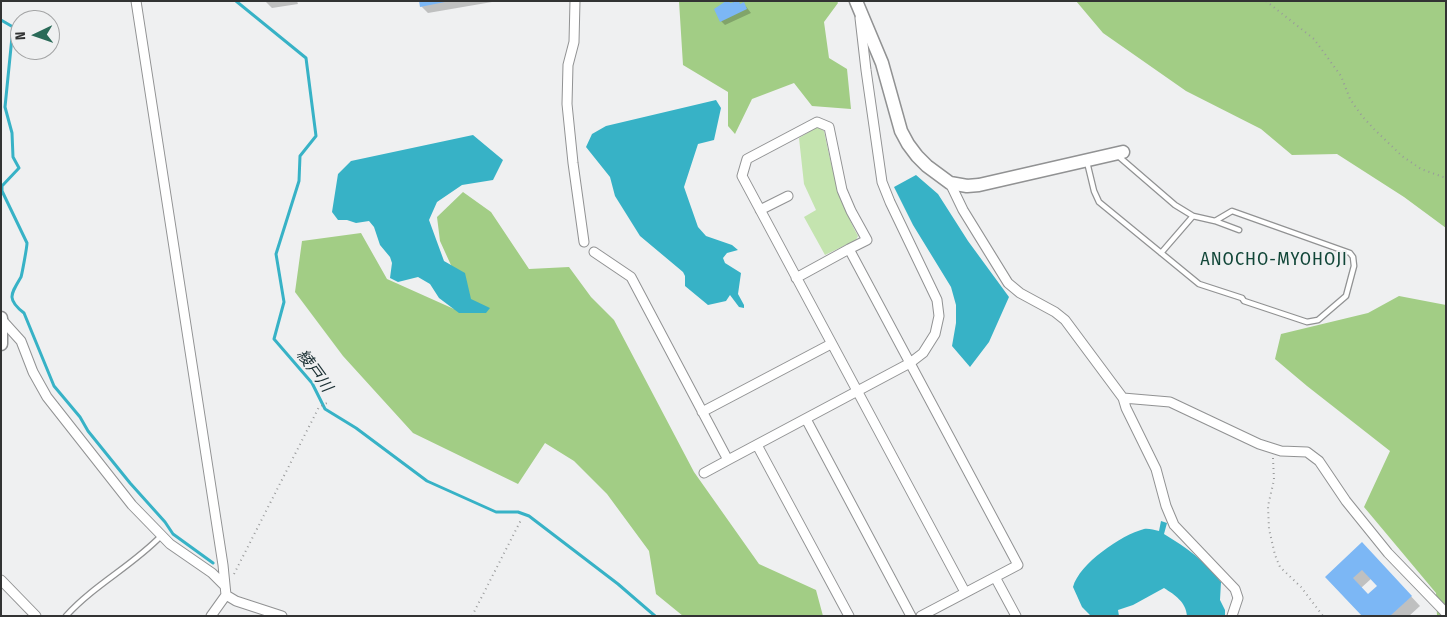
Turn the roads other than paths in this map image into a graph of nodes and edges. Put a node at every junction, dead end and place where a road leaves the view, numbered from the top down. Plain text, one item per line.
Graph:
1 (136, 1) edge
2 (575, 1) edge
3 (858, 6) edge
4 (1119, 153) joint
5 (1086, 161) junction
6 (950, 183) junction
7 (788, 196) dead end
8 (760, 210) junction
9 (1193, 216) junction
10 (1215, 221) junction
11 (1239, 230) dead end
12 (584, 242) dead end
13 (849, 249) junction
14 (594, 252) dead end
15 (1161, 253) junction
16 (796, 278) junction
17 (2, 323) edge
18 (1, 344) edge
19 (831, 344) junction
20 (910, 363) junction
21 (857, 392) junction
22 (1123, 398) junction
23 (702, 412) junction
24 (806, 418) junction
25 (757, 445) junction
26 (728, 460) junction
27 (704, 473) dead end
28 (160, 536) junction
29 (996, 577) junction
30 (1, 580) edge
31 (224, 585) junction
32 (965, 592) junction
33 (226, 595) junction
34 (937, 612) edge
35 (1446, 613) edge
36 (36, 616) edge
37 (66, 616) edge
38 (211, 616) edge
39 (282, 616) edge
40 (849, 616) edge
41 (911, 616) edge
42 (921, 616) edge
43 (1016, 616) edge
44 (1232, 616) edge

1 - 31 street
2 - 12 street
3 - 6 street
3 - 20 street
4 - 5 street
4 - 9 lane
5 - 6 street
5 - 15 lane
6 - 22 street
7 - 8 street
8 - 13 street
8 - 16 street
9 - 10 lane
9 - 15 lane
10 - 11 lane
10 - 15 lane
13 - 16 street
13 - 20 street
14 - 23 street
16 - 19 street
17 - 18 street
17 - 28 street
19 - 21 street
19 - 23 street
20 - 21 street
20 - 29 street
21 - 24 street
21 - 32 street
22 - 35 street
22 - 44 street
23 - 26 street
24 - 25 street
24 - 41 street
25 - 26 street
25 - 40 street
26 - 27 street
28 - 31 street
28 - 37 lane
29 - 32 street
29 - 43 street
30 - 36 street
31 - 33 street
32 - 34 street
33 - 38 street
33 - 39 street
34 - 42 street

